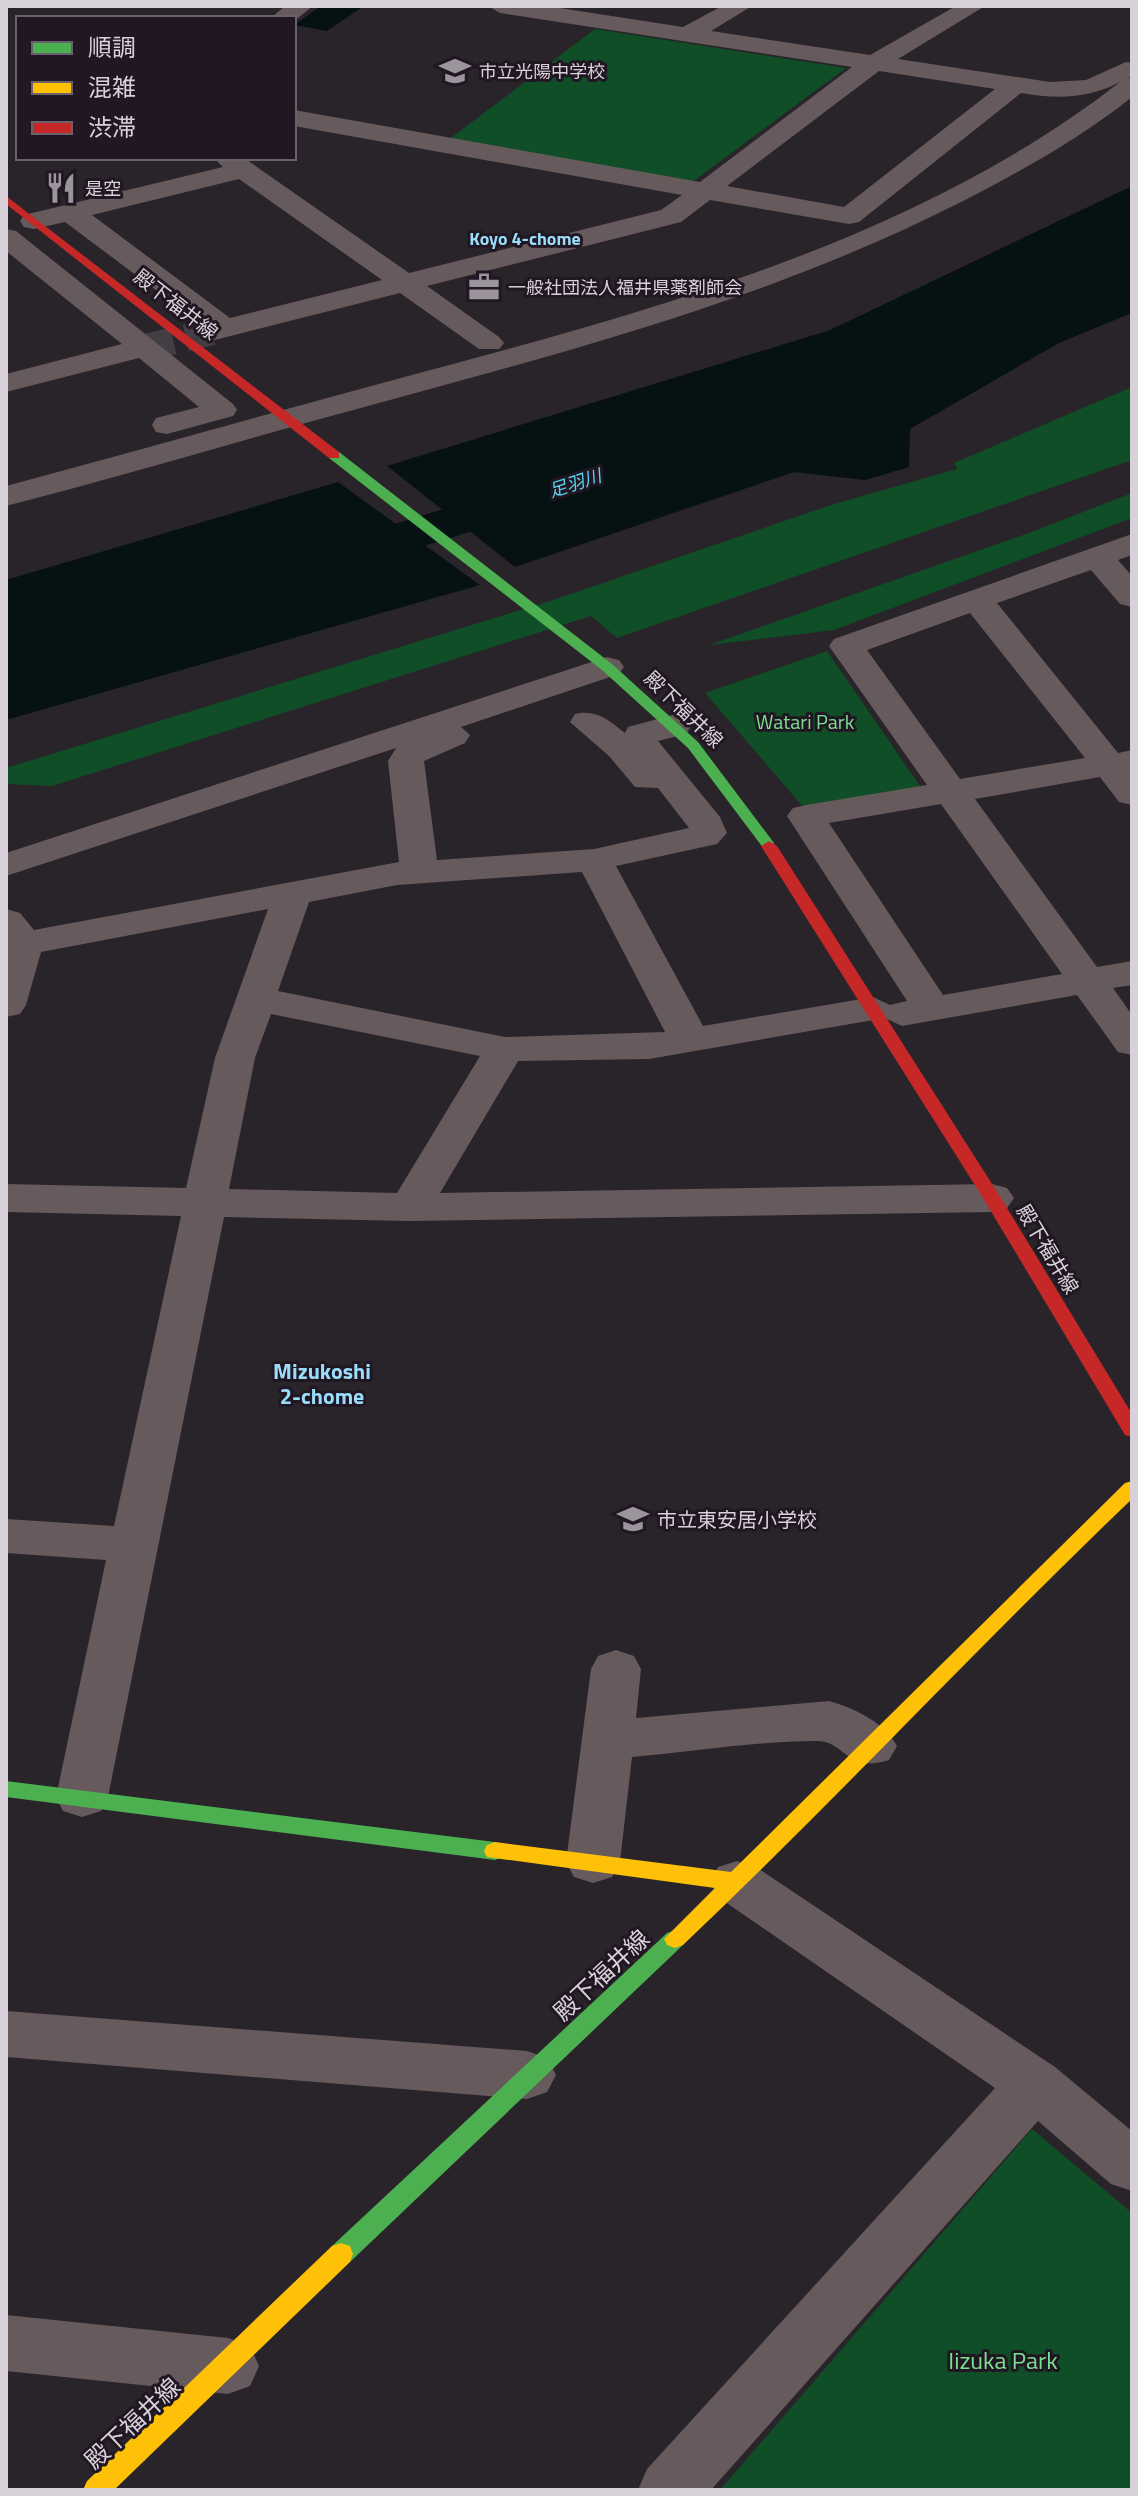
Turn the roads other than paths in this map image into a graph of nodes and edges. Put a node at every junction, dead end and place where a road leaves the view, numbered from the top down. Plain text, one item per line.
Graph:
1 (500, 6) edge
2 (740, 6) edge
3 (973, 6) edge
4 (578, 12) edge
5 (685, 35) junction
6 (1132, 42) edge
7 (874, 63) junction
8 (1132, 65) edge
9 (1016, 85) junction
10 (1132, 85) edge
11 (1065, 91) junction
12 (296, 118) edge
13 (235, 164) edge
14 (704, 191) junction
15 (6, 199) edge
16 (70, 212) junction
17 (34, 221) junction
18 (6, 228) edge
19 (6, 237) edge
20 (406, 282) junction
21 (489, 343) dead end
22 (147, 347) junction
23 (6, 383) edge
24 (288, 420) junction
25 (218, 440) junction
26 (21, 464) edge
27 (6, 496) edge
28 (1132, 544) edge
29 (1097, 556) junction
30 (1132, 597) edge
31 (978, 601) junction
32 (607, 667) junction
33 (541, 689) junction
34 (588, 722) dead end
35 (673, 726) junction
36 (1120, 763) edge
37 (952, 792) junction
38 (1132, 794) edge
39 (692, 839) junction
40 (594, 860) junction
41 (6, 865) edge
42 (419, 871) junction
43 (293, 894) junction
44 (15, 932) edge
45 (1132, 973) edge
46 (1087, 981) junction
47 (256, 999) junction
48 (6, 1005) edge
49 (932, 1009) junction
50 (876, 1014) junction
51 (690, 1040) junction
52 (1132, 1043) edge
53 (505, 1049) junction
54 (6, 1198) edge
55 (992, 1198) junction
56 (204, 1205) junction
57 (410, 1207) junction
58 (1132, 1430) edge
59 (1132, 1488) edge
60 (6, 1536) edge
61 (135, 1545) junction
62 (616, 1669) dead end
63 (607, 1740) junction
64 (871, 1746) junction
65 (6, 1789) edge
66 (82, 1797) junction
67 (593, 1862) junction
68 (737, 1882) junction
69 (6, 2034) edge
70 (527, 2075) junction
71 (1035, 2084) junction
72 (1132, 2166) edge
73 (6, 2343) edge
74 (228, 2366) junction
75 (96, 2490) edge
76 (670, 2490) edge

1 - 4 street
2 - 5 street
3 - 7 street
4 - 5 street
5 - 7 street
6 - 11 street
7 - 9 street
7 - 14 street
8 - 11 street
9 - 11 street
9 - 14 street
10 - 24 street
12 - 14 street
13 - 16 street
13 - 20 street
14 - 20 street
15 - 17 main road, 殿下福井線
16 - 17 street
16 - 20 street
17 - 18 main road
17 - 24 main road, 殿下福井線
19 - 22 street
20 - 21 street
22 - 23 street
22 - 26 street
24 - 25 street
24 - 32 main road, 殿下福井線
25 - 26 street
25 - 27 street
28 - 29 street
29 - 30 street
29 - 31 street
31 - 36 street
31 - 37 street
32 - 33 street
32 - 35 main road, 殿下福井線
33 - 41 street
33 - 42 street
34 - 39 street
35 - 39 street
35 - 50 main road, 殿下福井線
36 - 37 street
36 - 38 street
37 - 46 street
37 - 49 street
39 - 40 street
40 - 42 street
40 - 51 street
42 - 43 street
43 - 44 street
43 - 47 street
44 - 48 street
45 - 46 street
46 - 49 street
46 - 52 street
47 - 53 street
47 - 56 street
49 - 50 street
50 - 51 street
50 - 55 main road, 殿下福井線
51 - 53 street
53 - 57 street
54 - 56 street
55 - 57 street
55 - 58 main road, 殿下福井線
56 - 57 street
56 - 61 street
59 - 64 main road, 殿下福井線
60 - 61 street
61 - 66 street
62 - 63 street
63 - 64 street
63 - 67 street
64 - 68 main road, 殿下福井線
65 - 66 main road
66 - 67 main road
67 - 68 main road
68 - 70 main road, 殿下福井線
68 - 71 street
69 - 70 street
70 - 74 main road, 殿下福井線
71 - 72 street
71 - 76 street
73 - 74 street
74 - 75 main road, 殿下福井線

